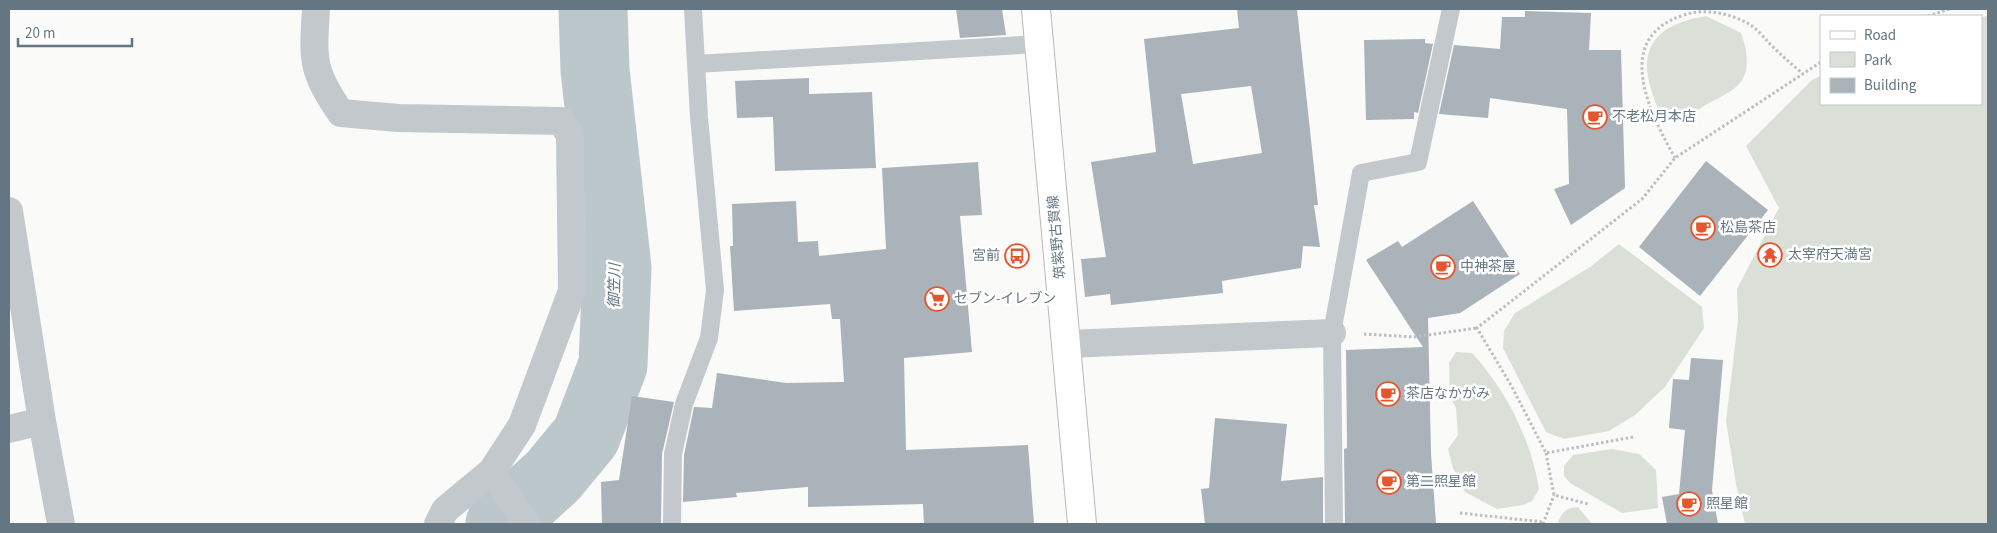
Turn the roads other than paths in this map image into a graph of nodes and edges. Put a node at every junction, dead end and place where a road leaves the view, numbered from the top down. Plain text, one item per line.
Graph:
1 (316, 9) edge
2 (694, 9) edge
3 (1036, 9) edge
4 (1452, 9) edge
5 (1039, 44) junction
6 (696, 64) junction
7 (9, 211) edge
8 (1332, 332) junction
9 (1067, 344) junction
10 (42, 421) junction
11 (9, 429) edge
12 (495, 476) junction
13 (61, 524) edge
14 (438, 524) edge
15 (526, 524) edge
16 (672, 524) edge
17 (1082, 524) edge
18 (1334, 524) edge

1 - 12 street
2 - 6 lane
3 - 5 main road, 筑紫野古賀線
4 - 8 lane
5 - 6 lane
5 - 9 main road, 筑紫野古賀線
6 - 16 lane
7 - 10 street
8 - 9 street
8 - 18 lane
9 - 17 main road, 筑紫野古賀線
10 - 11 street
10 - 13 street
12 - 14 street
12 - 15 street

